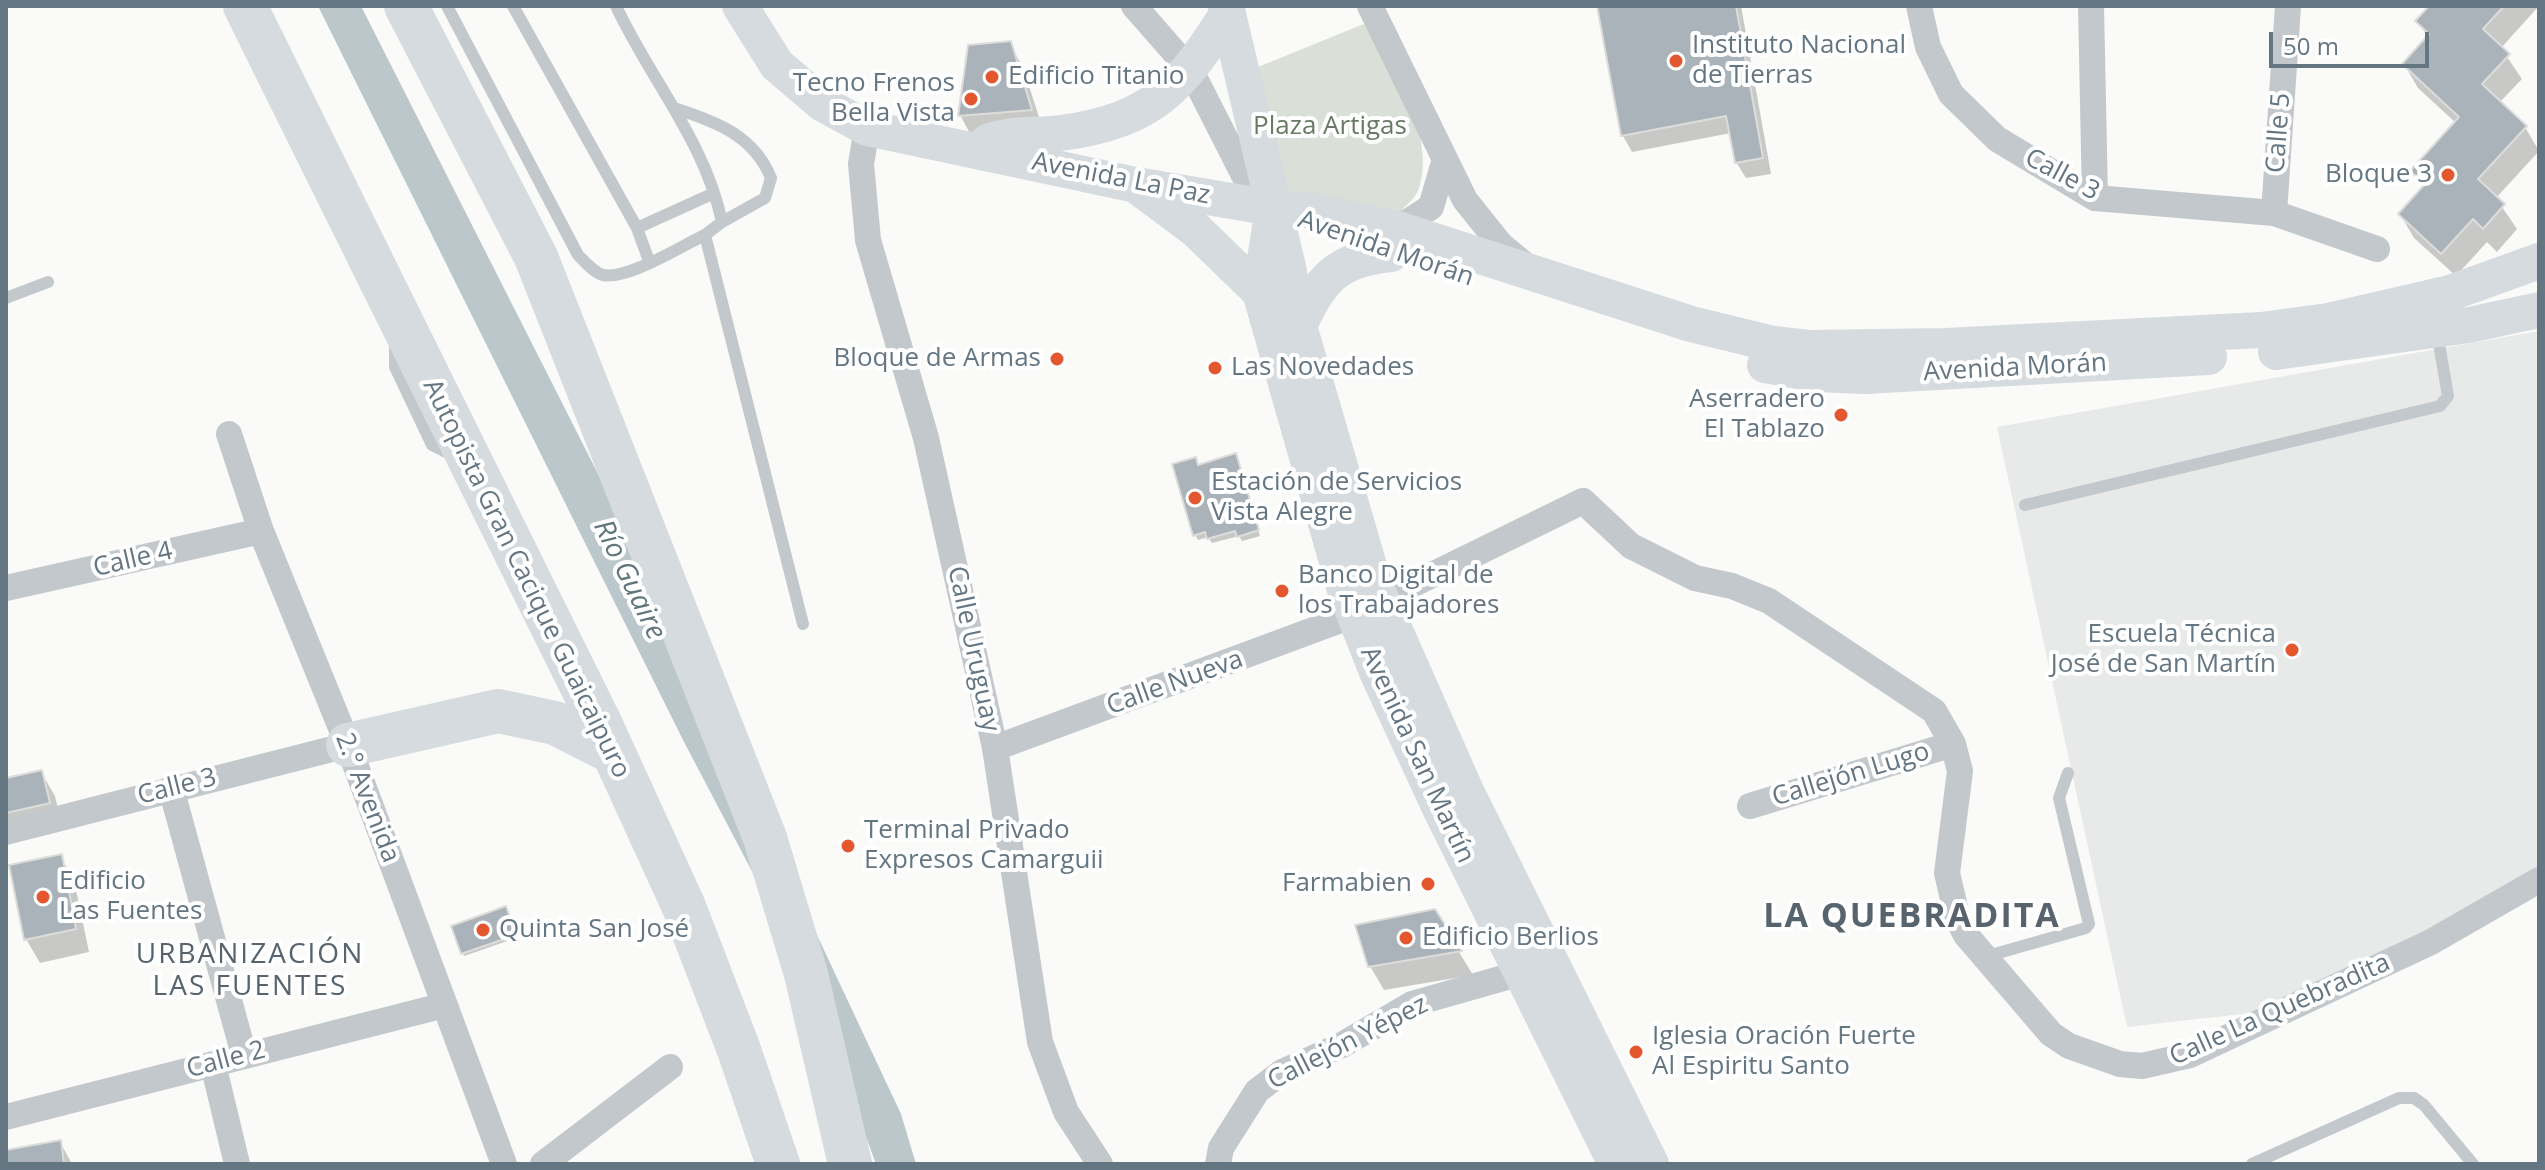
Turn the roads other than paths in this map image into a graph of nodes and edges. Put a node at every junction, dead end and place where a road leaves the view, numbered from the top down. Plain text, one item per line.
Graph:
1 (245, 6) edge
2 (406, 6) edge
3 (447, 6) edge
4 (513, 6) edge
5 (616, 6) edge
6 (740, 6) edge
7 (1134, 6) edge
8 (1370, 6) edge
9 (1919, 6) edge
10 (2091, 6) edge
11 (2288, 6) edge
12 (1227, 10) edge
13 (1191, 71) junction
14 (677, 109) junction
15 (867, 128) junction
16 (969, 148) junction
17 (1445, 159) junction
18 (1136, 185) junction
19 (712, 194) junction
20 (2095, 198) junction
21 (1273, 208) junction
22 (2274, 213) junction
23 (722, 222) junction
24 (637, 228) junction
25 (705, 235) junction
26 (1394, 242) junction
27 (2377, 249) dead end
28 (649, 261) junction
29 (2539, 261) edge
30 (1537, 274) junction
31 (48, 282) dead end
32 (1260, 292) junction
33 (6, 298) edge
34 (2539, 310) edge
35 (1299, 326) junction
36 (2436, 328) junction
37 (229, 434) dead end
38 (2025, 505) dead end
39 (261, 531) junction
40 (6, 588) edge
41 (1368, 607) junction
42 (803, 624) dead end
43 (1953, 744) junction
44 (348, 745) junction
45 (995, 748) junction
46 (612, 752) junction
47 (2068, 773) dead end
48 (171, 788) junction
49 (1750, 806) dead end
50 (6, 832) edge
51 (2539, 880) edge
52 (1984, 957) junction
53 (1521, 973) junction
54 (445, 1005) junction
55 (244, 1055) junction
56 (213, 1064) junction
57 (670, 1067) dead end
58 (6, 1117) edge
59 (237, 1164) edge
60 (504, 1164) edge
61 (543, 1164) edge
62 (778, 1164) edge
63 (850, 1164) edge
64 (1100, 1164) edge
65 (1218, 1164) edge
66 (1616, 1164) edge
67 (1651, 1164) edge
68 (2252, 1164) edge
69 (2473, 1164) edge

1 - 46 highway, Autopista Gran Cacique Guaicaipuro
2 - 63 highway
3 - 28 lane
4 - 24 lane
5 - 14 lane
6 - 15 main road, Avenida La Paz
7 - 13 street
8 - 17 street
9 - 20 street, Calle 3
10 - 20 street
11 - 22 street, Calle 5
12 - 13 main road, Avenida La Paz
12 - 21 main road
13 - 16 main road, Avenida La Paz
13 - 21 street
14 - 19 lane
14 - 23 lane
15 - 16 main road, Avenida La Paz
15 - 45 street, Calle Uruguay
16 - 18 main road, Avenida La Paz
17 - 26 street
17 - 30 street
18 - 21 main road, Avenida La Paz
18 - 32 main road
19 - 23 lane
19 - 24 lane
20 - 22 street, Calle 3
21 - 26 main road, Avenida Morán
21 - 32 main road, Avenida San Martín
21 - 35 main road, Avenida San Martín
22 - 27 street, Calle 3
23 - 25 lane
24 - 28 lane
25 - 28 lane
25 - 42 lane
26 - 30 main road, Avenida Morán
26 - 35 main road
26 - 36 main road, Avenida Morán
29 - 30 main road, Avenida Morán
31 - 33 lane
32 - 41 main road, Avenida San Martín
34 - 36 main road, Avenida Morán
35 - 41 main road, Avenida San Martín
36 - 38 lane
37 - 39 street, 2.° Avenida
39 - 40 street, Calle 4
39 - 44 street, 2.° Avenida
41 - 43 street, Calle La Quebradita
41 - 45 street, Calle Nueva
41 - 53 main road, Avenida San Martín
41 - 67 main road, Avenida San Martín
43 - 49 street, Callejón Lugo
43 - 52 street, Calle La Quebradita
44 - 46 highway
44 - 48 street, Calle 3
44 - 54 street, 2.° Avenida
45 - 64 street, Calle Uruguay
46 - 62 highway, Autopista Gran Cacique Guaicaipuro
47 - 52 lane
48 - 50 street, Calle 3
48 - 55 street
51 - 52 street, Calle La Quebradita
53 - 65 street, Callejón Yépez
53 - 66 main road, Avenida San Martín
54 - 55 street, Calle 2
54 - 60 street, 2.° Avenida
55 - 56 street, Calle 2
56 - 58 street, Calle 2
56 - 59 street
57 - 61 street
68 - 69 lane

